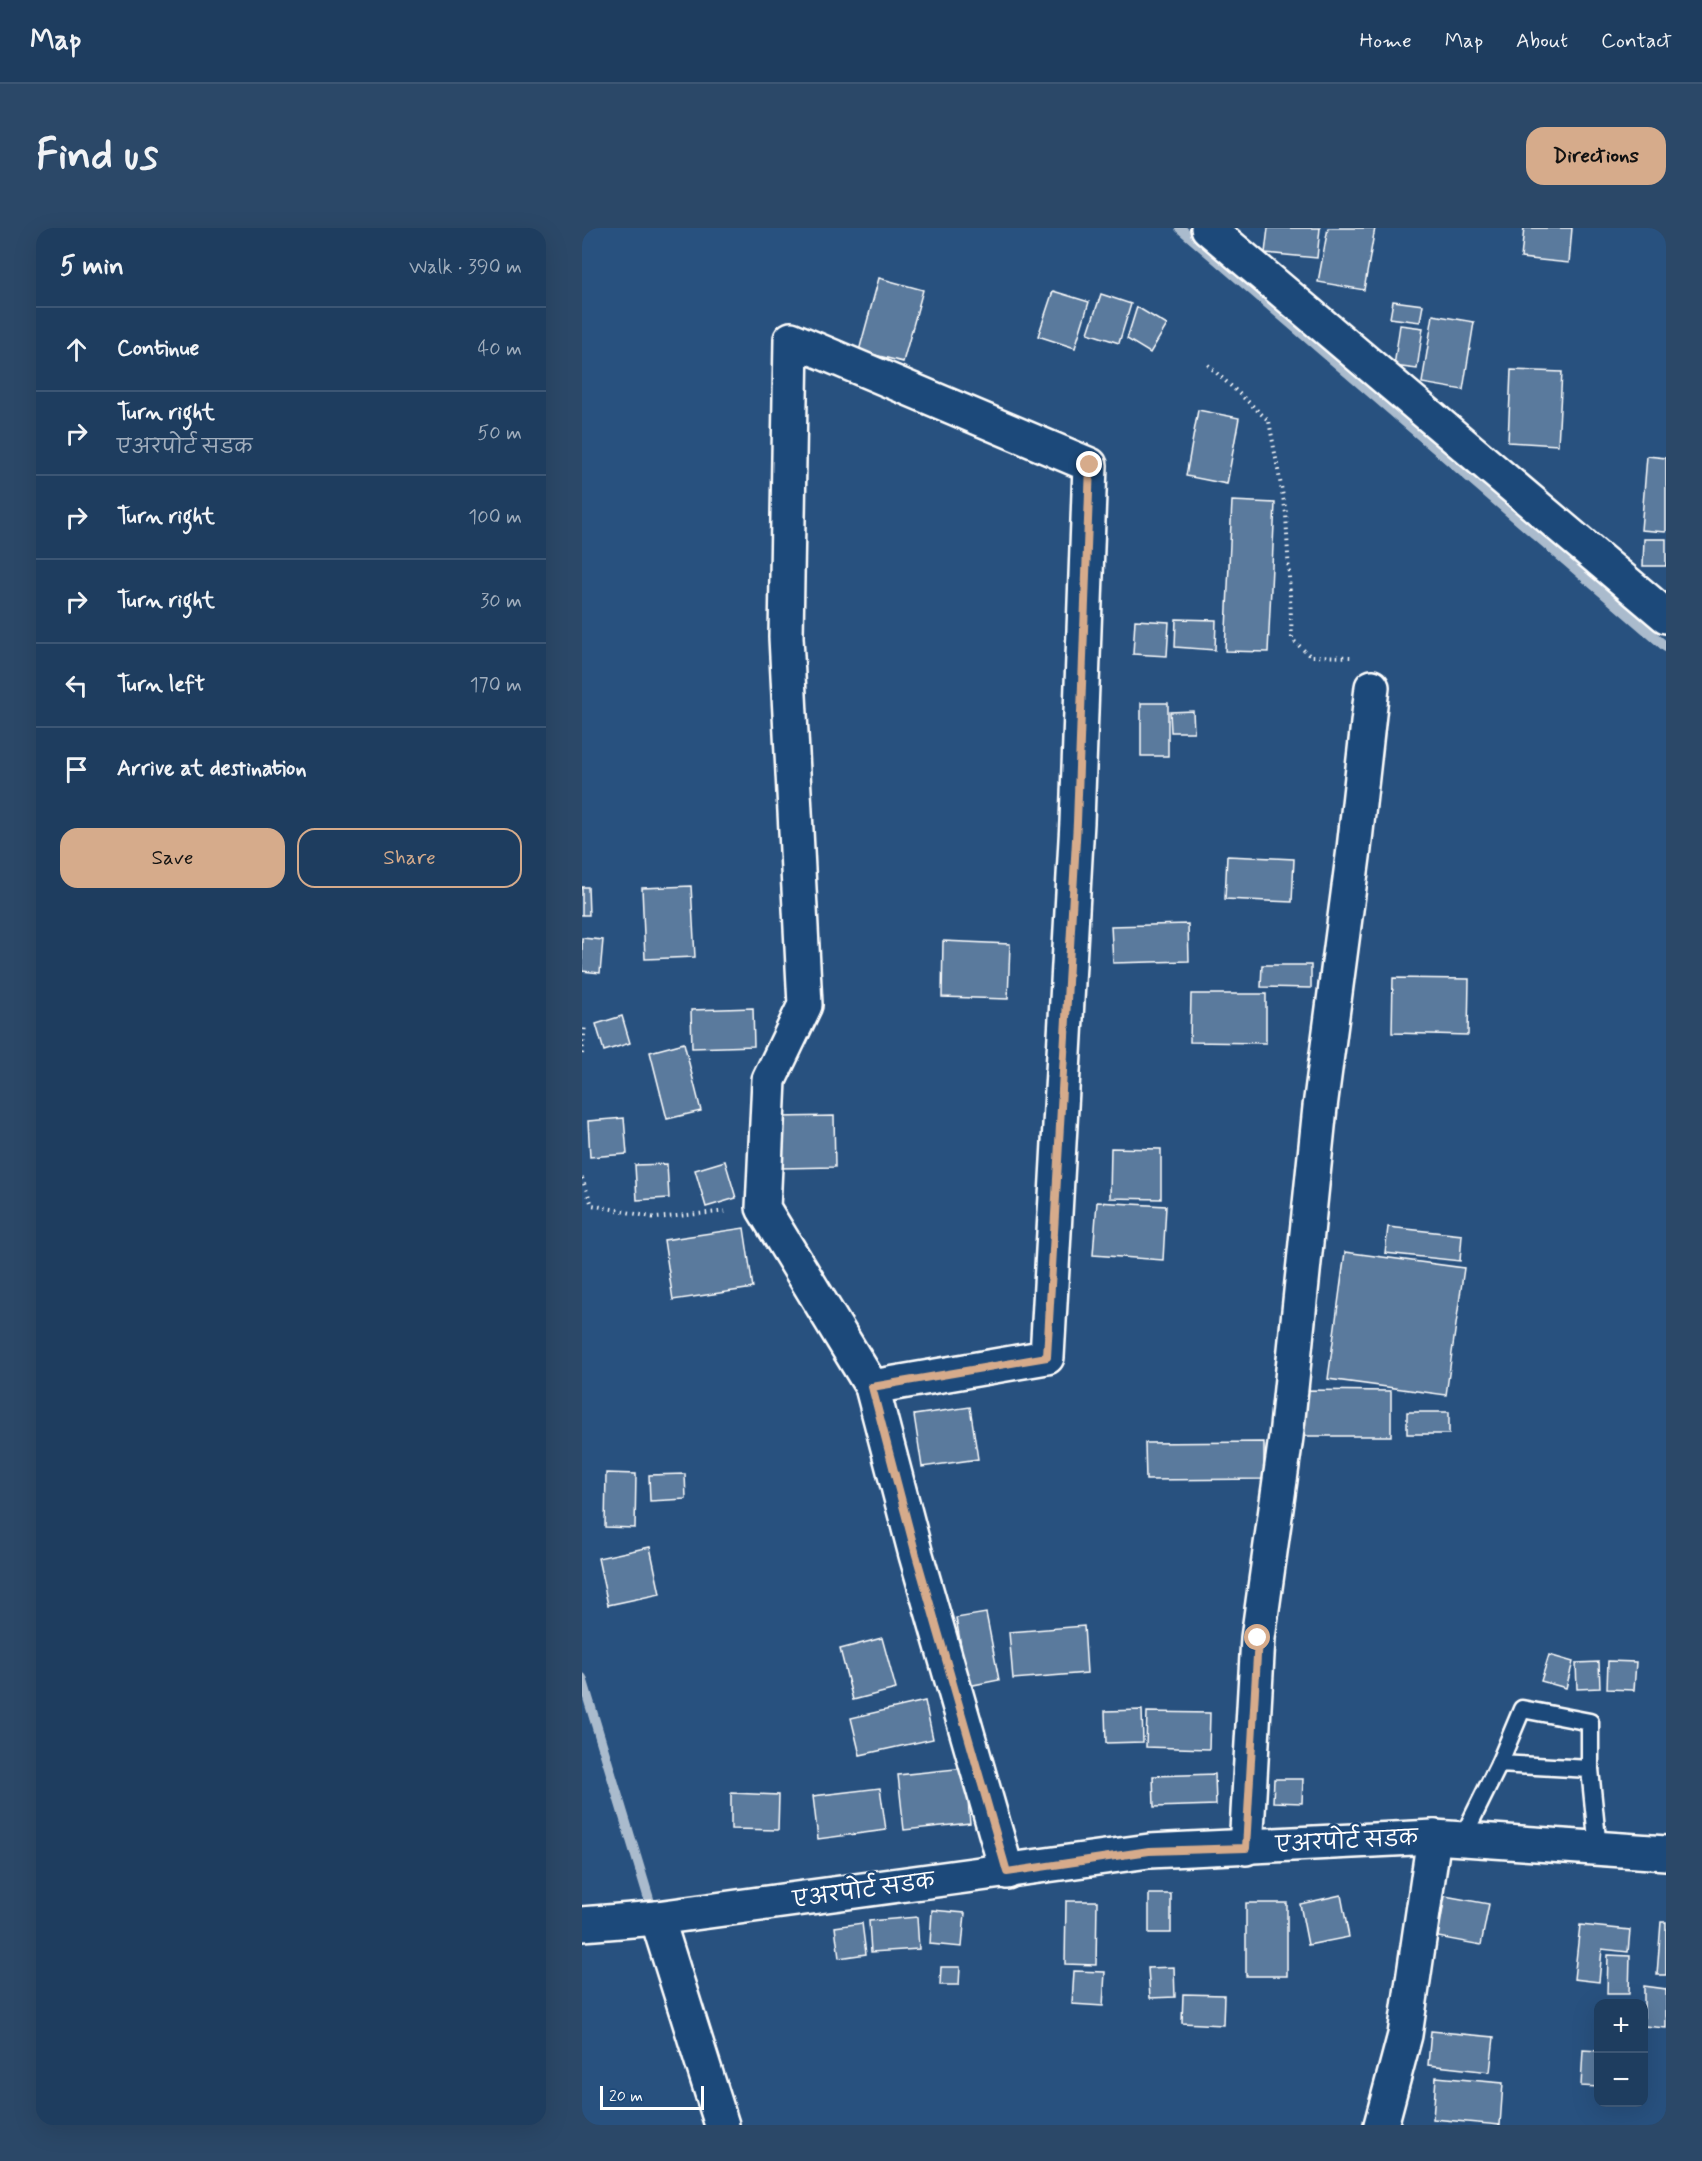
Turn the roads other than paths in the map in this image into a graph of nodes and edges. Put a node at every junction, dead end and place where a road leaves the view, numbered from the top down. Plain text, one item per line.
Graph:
1 (1208, 228) edge
2 (1666, 616) edge
3 (1372, 687) road end
4 (872, 1387) junction
5 (1498, 1764) junction
6 (1590, 1769) junction
7 (1448, 1838) junction
8 (1246, 1848) junction
9 (1598, 1849) junction
10 (1666, 1853) edge
11 (1007, 1872) junction
12 (647, 1919) junction
13 (582, 1924) edge
14 (722, 2125) edge
15 (1381, 2125) edge

1 - 2 street
3 - 8 street
4 - 4 street
4 - 11 street
5 - 6 lane
5 - 6 lane
5 - 7 lane
6 - 9 lane
7 - 8 street, एअरपोर्ट सडक
7 - 9 street, एअरपोर्ट सडक
7 - 15 street
8 - 11 street, एअरपोर्ट सडक
9 - 10 street, एअरपोर्ट सडक
11 - 12 street, एअरपोर्ट सडक
12 - 13 street, एअरपोर्ट सडक
12 - 14 street

